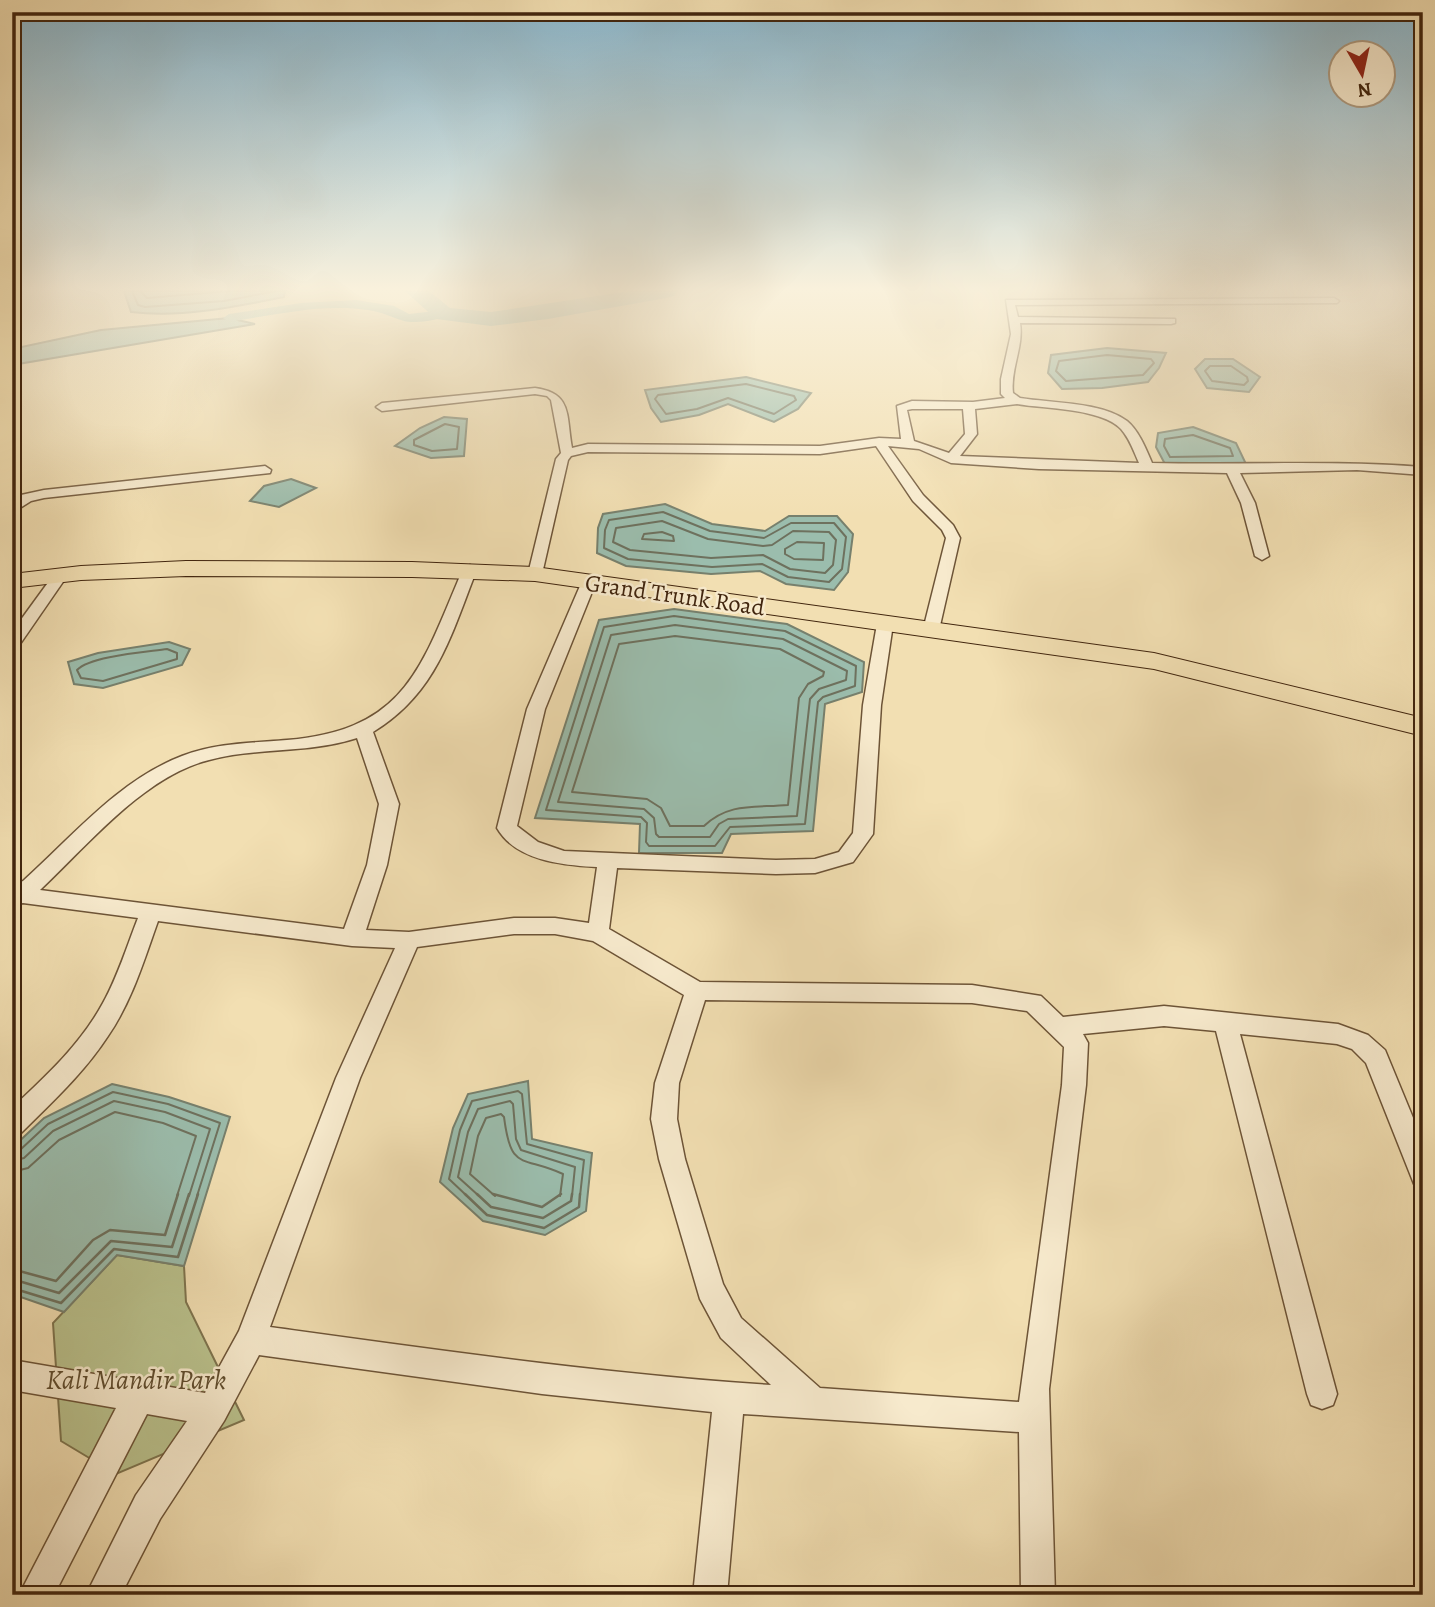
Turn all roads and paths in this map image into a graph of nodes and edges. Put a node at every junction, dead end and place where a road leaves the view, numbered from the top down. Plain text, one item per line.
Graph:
1 (1010, 366) edge
2 (1017, 401) junction
3 (971, 405) junction
4 (382, 407) dead end
5 (879, 442) junction
6 (908, 443) junction
7 (567, 453) junction
8 (951, 459) junction
9 (1147, 467) junction
10 (1232, 469) junction
11 (265, 470) dead end
12 (1423, 471) edge
13 (12, 509) edge
14 (1262, 556) dead end
15 (470, 569) junction
16 (535, 575) junction
17 (60, 576) junction
18 (12, 581) edge
19 (588, 582) junction
20 (885, 624) junction
21 (932, 630) junction
22 (12, 645) edge
23 (1154, 661) junction
24 (1331, 704) junction
25 (1423, 718) edge
26 (1423, 727) edge
27 (364, 732) junction
28 (1423, 738) edge
29 (608, 860) junction
30 (15, 896) edge
31 (151, 911) junction
32 (598, 933) junction
33 (352, 938) junction
34 (409, 940) junction
35 (697, 991) junction
36 (1225, 1021) junction
37 (1058, 1027) junction
38 (12, 1125) edge
39 (1423, 1175) edge
40 (251, 1339) junction
41 (12, 1375) edge
42 (1322, 1394) dead end
43 (139, 1397) junction
44 (729, 1397) junction
45 (813, 1403) junction
46 (213, 1410) junction
47 (1034, 1418) junction
48 (36, 1595) edge
49 (103, 1595) edge
50 (710, 1595) edge
51 (1038, 1595) edge

1 - 2 street
2 - 3 street
2 - 9 street
3 - 6 street
3 - 8 street
4 - 7 street
5 - 6 street
5 - 7 street
5 - 21 street
6 - 8 street
7 - 16 street
8 - 9 street
9 - 10 street
10 - 12 street
10 - 14 street
11 - 13 street
15 - 16 highway, Grand Trunk Road
15 - 17 highway, Grand Trunk Road
15 - 27 street
16 - 19 highway, Grand Trunk Road
17 - 18 highway, Grand Trunk Road
17 - 22 street
19 - 20 highway, Grand Trunk Road
19 - 29 street
20 - 21 highway, Grand Trunk Road
20 - 29 street
21 - 23 highway, Grand Trunk Road
23 - 24 highway, Grand Trunk Road
23 - 25 highway
24 - 26 highway
24 - 28 highway
27 - 30 street
27 - 33 street
29 - 32 street
30 - 31 street
31 - 33 street
31 - 38 street
32 - 34 street
32 - 35 street
33 - 34 street
34 - 40 street
35 - 37 street
35 - 45 street
36 - 37 street
36 - 39 street
36 - 42 street
37 - 47 street
40 - 44 street
40 - 46 street
41 - 43 street
43 - 46 street
43 - 48 street
44 - 45 street
44 - 50 street
45 - 47 street
46 - 49 street
47 - 51 street

